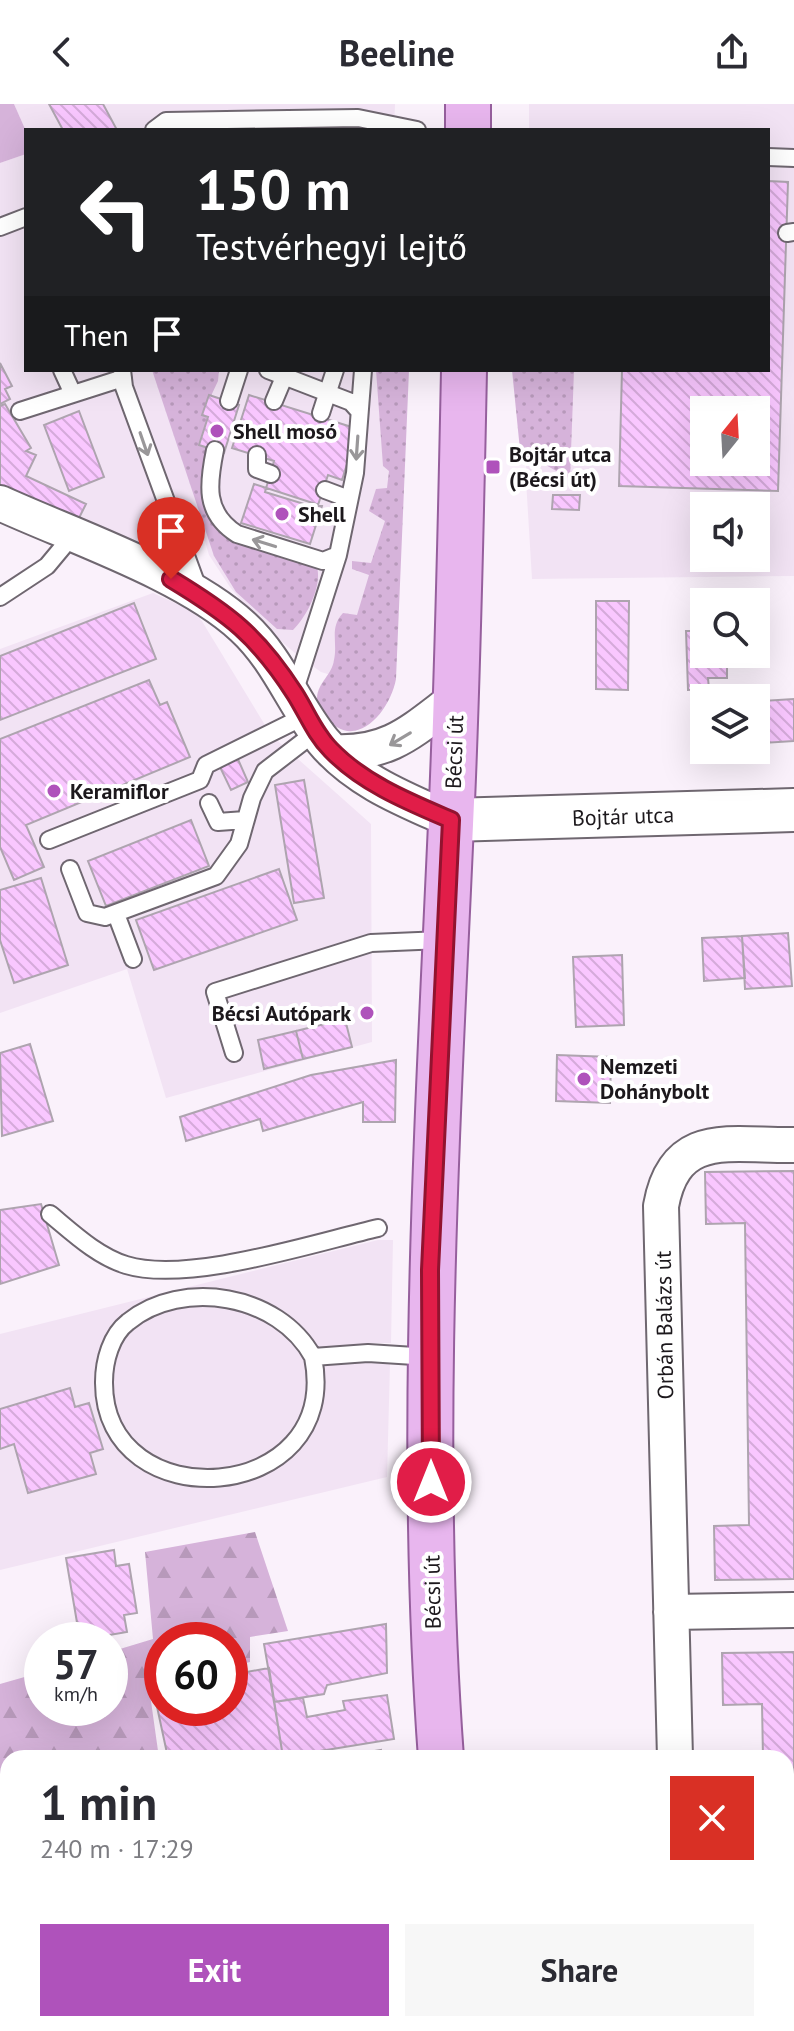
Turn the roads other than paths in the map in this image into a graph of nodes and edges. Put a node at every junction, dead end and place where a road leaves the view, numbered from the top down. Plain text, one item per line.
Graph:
1 (214, 112) edge
2 (157, 128) edge
3 (407, 128) edge
4 (770, 157) edge
5 (794, 158) edge
6 (24, 218) edge
7 (0, 227) edge
8 (63, 372) edge
9 (238, 372) edge
10 (279, 372) edge
11 (281, 372) edge
12 (334, 372) edge
13 (363, 372) edge
14 (464, 372) edge
15 (122, 374) edge
16 (327, 392) junction
17 (73, 394) junction
18 (229, 401) dead end
19 (274, 401) dead end
20 (20, 411) dead end
21 (359, 411) junction
22 (321, 413) dead end
23 (215, 450) dead end
24 (257, 455) dead end
25 (271, 474) dead end
26 (325, 490) dead end
27 (0, 503) edge
28 (348, 505) junction
29 (72, 536) junction
30 (338, 555) junction
31 (0, 597) edge
32 (202, 598) junction
33 (456, 698) junction
34 (313, 723) junction
35 (209, 803) dead end
36 (794, 810) edge
37 (245, 820) junction
38 (451, 820) junction
39 (49, 840) dead end
40 (70, 869) dead end
41 (116, 914) junction
42 (446, 940) junction
43 (133, 959) dead end
44 (234, 1053) dead end
45 (794, 1145) edge
46 (50, 1214) dead end
47 (378, 1228) dead end
48 (313, 1357) junction
49 (430, 1357) junction
50 (794, 1610) edge
51 (671, 1612) junction
52 (440, 1750) edge
53 (675, 1750) edge

1 - 2 lane
1 - 3 lane
4 - 5 lane
6 - 7 lane
8 - 17 lane
9 - 18 lane
10 - 19 lane
11 - 16 lane
12 - 16 lane
13 - 21 lane
14 - 33 main road, Bécsi út
15 - 17 lane
15 -> 32 lane
16 - 21 lane
16 - 22 lane
17 - 20 lane
21 -> 28 lane
30 -> 23 lane
24 - 25 lane
26 - 28 lane
27 - 29 street
28 - 30 lane
29 - 31 lane
29 - 32 street
30 - 34 lane
32 - 34 street
33 -> 34 street
33 - 38 main road, Bécsi út
34 - 37 lane
34 - 38 street
34 - 39 lane
35 - 37 lane
36 - 38 street, Bojtár utca
37 - 41 lane
38 - 42 main road, Bécsi út
40 - 41 lane
41 - 43 lane
42 - 44 lane
42 - 49 main road, Bécsi út
45 - 51 street, Orbán Balázs út
46 - 47 lane
48 - 48 lane
48 - 49 lane
49 - 52 main road, Bécsi út
50 - 51 street
51 - 53 street, Orbán Balázs út

